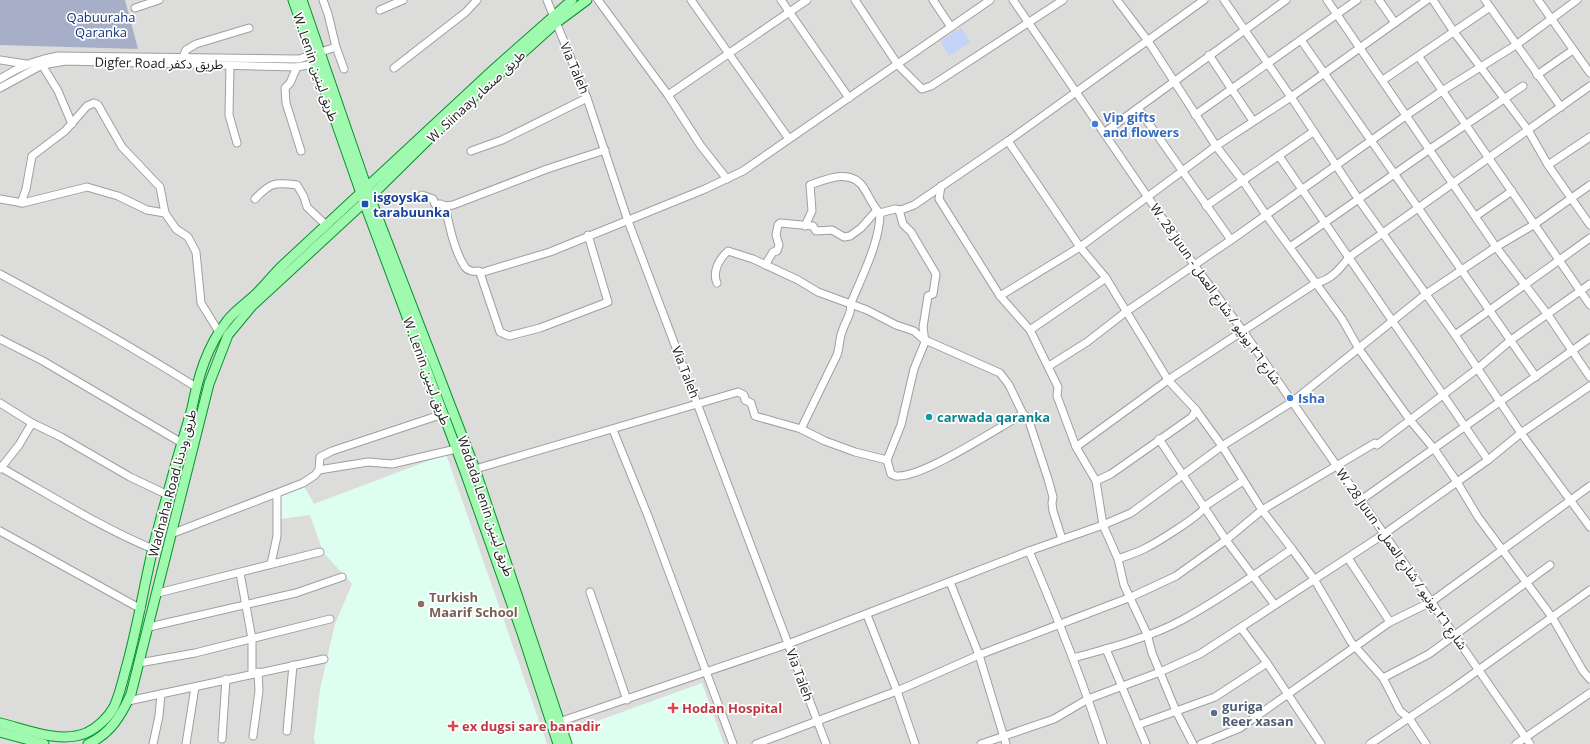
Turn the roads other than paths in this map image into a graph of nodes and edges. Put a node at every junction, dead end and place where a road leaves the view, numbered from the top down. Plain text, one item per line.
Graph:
1 (159, 0) edge
2 (293, 0) edge
3 (302, 0) edge
4 (323, 0) edge
5 (403, 0) edge
6 (477, 0) edge
7 (547, 0) edge
8 (572, 0) edge
9 (587, 0) edge
10 (598, 0) edge
11 (691, 0) edge
12 (781, 0) edge
13 (807, 0) edge
14 (855, 0) edge
15 (933, 0) edge
16 (990, 0) edge
17 (1013, 0) edge
18 (1062, 0) edge
19 (1117, 0) edge
20 (1204, 0) edge
21 (1224, 0) edge
22 (1286, 0) edge
23 (1327, 0) edge
24 (1357, 0) edge
25 (1379, 0) edge
26 (1427, 0) edge
27 (1433, 0) edge
28 (1485, 0) edge
29 (1538, 0) edge
30 (1577, 0) edge
31 (1490, 7) junction
32 (135, 8) dead end
33 (380, 10) dead end
34 (790, 12) junction
35 (1337, 14) junction
36 (1551, 18) junction
37 (554, 19) junction
38 (1029, 23) junction
39 (1396, 23) junction
40 (249, 28) dead end
41 (951, 28) junction
42 (1245, 30) junction
43 (1454, 32) junction
44 (1301, 40) junction
45 (1148, 41) junction
46 (1516, 45) junction
47 (336, 47) junction
48 (1359, 47) junction
49 (1573, 50) junction
50 (728, 53) junction
51 (1209, 55) junction
52 (183, 57) junction
53 (1419, 57) junction
54 (319, 58) junction
55 (0, 60) edge
56 (1268, 62) junction
57 (26, 64) junction
58 (42, 65) junction
59 (230, 65) junction
60 (898, 65) junction
61 (297, 67) junction
62 (1479, 67) junction
63 (394, 68) dead end
64 (344, 69) dead end
65 (1325, 72) junction
66 (1590, 73) edge
67 (1537, 74) junction
68 (0, 79) edge
69 (1383, 80) junction
70 (1175, 81) junction
71 (1523, 86) dead end
72 (1590, 86) edge
73 (0, 88) edge
74 (1232, 89) junction
75 (1076, 91) junction
76 (1442, 91) junction
77 (668, 95) junction
78 (1291, 96) junction
79 (587, 98) junction
80 (849, 98) junction
81 (1506, 100) junction
82 (1561, 107) junction
83 (1138, 108) junction
84 (1406, 114) junction
85 (1195, 115) junction
86 (1253, 121) junction
87 (72, 124) junction
88 (1466, 124) junction
89 (1528, 130) junction
90 (1105, 132) junction
91 (1313, 132) junction
92 (1590, 137) edge
93 (789, 139) junction
94 (1371, 139) junction
95 (1008, 141) junction
96 (238, 143) dead end
97 (1216, 146) junction
98 (1430, 149) junction
99 (605, 150) junction
100 (301, 151) dead end
101 (471, 151) dead end
102 (1279, 156) junction
103 (1488, 158) junction
104 (1336, 165) junction
105 (1548, 165) junction
106 (1182, 171) junction
107 (1394, 174) junction
108 (727, 179) junction
109 (1244, 181) junction
110 (1454, 183) junction
111 (1590, 185) edge
112 (941, 186) junction
113 (1301, 190) junction
114 (1512, 191) junction
115 (365, 195) junction
116 (422, 195) dead end
117 (1147, 198) junction
118 (1572, 198) junction
119 (0, 199) edge
120 (255, 199) dead end
121 (1359, 200) junction
122 (21, 203) junction
123 (445, 206) junction
124 (1206, 206) junction
125 (1418, 207) junction
126 (899, 210) junction
127 (879, 212) junction
128 (165, 214) junction
129 (1266, 215) junction
130 (1476, 216) junction
131 (628, 220) junction
132 (1326, 224) junction
133 (1535, 224) junction
134 (326, 225) junction
135 (1590, 225) edge
136 (805, 226) junction
137 (1382, 233) junction
138 (588, 235) junction
139 (1590, 238) edge
140 (1231, 240) junction
141 (1080, 247) junction
142 (1290, 247) junction
143 (1496, 247) junction
144 (1349, 257) junction
145 (1559, 260) junction
146 (766, 265) junction
147 (1195, 266) junction
148 (1461, 270) junction
149 (480, 273) junction
150 (0, 274) edge
151 (1106, 278) junction
152 (717, 283) dead end
153 (1316, 283) junction
154 (1590, 284) edge
155 (1526, 285) junction
156 (401, 286) junction
157 (1580, 290) junction
158 (1426, 294) junction
159 (1000, 296) junction
160 (851, 304) junction
161 (1590, 305) edge
162 (1127, 311) junction
163 (1490, 311) junction
164 (1548, 315) junction
165 (1392, 321) junction
166 (1030, 330) junction
167 (1243, 331) junction
168 (219, 332) junction
169 (1455, 335) junction
170 (1590, 338) edge
171 (0, 339) edge
172 (923, 339) junction
173 (1511, 340) junction
174 (1359, 350) junction
175 (1571, 351) junction
176 (1049, 366) junction
177 (1477, 369) junction
178 (1536, 377) junction
179 (1590, 378) edge
180 (1168, 380) junction
181 (1590, 386) edge
182 (196, 387) junction
183 (1443, 395) junction
184 (1292, 402) junction
185 (1500, 402) junction
186 (0, 403) edge
187 (698, 404) junction
188 (1196, 410) junction
189 (443, 414) junction
190 (1023, 414) junction
191 (1410, 420) junction
192 (32, 423) junction
193 (1466, 427) junction
194 (801, 429) junction
195 (613, 430) junction
196 (1521, 433) junction
197 (1159, 439) junction
198 (182, 443) junction
199 (1222, 446) junction
200 (1076, 447) junction
201 (456, 449) junction
202 (1435, 450) junction
203 (886, 460) junction
204 (1488, 460) junction
205 (1337, 466) junction
206 (0, 468) edge
207 (475, 469) junction
208 (319, 470) junction
209 (465, 472) junction
210 (1183, 474) junction
211 (1096, 481) junction
212 (1243, 481) junction
213 (1457, 482) junction
214 (1590, 486) edge
215 (277, 494) junction
216 (168, 495) junction
217 (1361, 500) junction
218 (1570, 501) junction
219 (1205, 506) junction
220 (1262, 510) junction
221 (1103, 525) junction
222 (1590, 527) edge
223 (0, 531) edge
224 (171, 534) junction
225 (1384, 534) junction
226 (1062, 539) junction
227 (1226, 540) junction
228 (1292, 548) junction
229 (153, 549) junction
230 (1501, 550) junction
231 (1029, 551) junction
232 (320, 552) dead end
233 (1348, 558) junction
234 (1118, 559) junction
235 (270, 564) junction
236 (1550, 565) dead end
237 (240, 573) junction
238 (1254, 576) junction
239 (342, 577) dead end
240 (1314, 579) junction
241 (950, 582) junction
242 (1526, 582) junction
243 (1590, 590) edge
244 (590, 592) dead end
245 (158, 593) junction
246 (1131, 597) junction
247 (1431, 602) junction
248 (1274, 604) junction
249 (245, 606) junction
250 (142, 609) junction
251 (867, 615) junction
252 (1552, 617) junction
253 (330, 620) dead end
254 (1390, 622) junction
255 (1060, 625) junction
256 (149, 627) junction
257 (1240, 628) junction
258 (1148, 634) junction
259 (1454, 635) junction
260 (252, 639) junction
261 (788, 644) junction
262 (1356, 648) junction
263 (1106, 649) junction
264 (979, 655) junction
265 (1073, 658) junction
266 (324, 659) dead end
267 (139, 663) junction
268 (1267, 663) junction
269 (293, 665) junction
270 (1480, 669) junction
271 (707, 672) junction
272 (1160, 672) junction
273 (255, 673) junction
274 (1383, 678) junction
275 (226, 679) junction
276 (1590, 679) edge
277 (1122, 685) junction
278 (195, 687) junction
279 (897, 690) junction
280 (1590, 693) edge
281 (161, 694) junction
282 (1288, 696) junction
283 (1088, 699) junction
284 (627, 700) junction
285 (128, 701) junction
286 (1176, 711) junction
287 (1409, 718) junction
288 (559, 722) junction
289 (817, 722) junction
290 (0, 723) edge
291 (1138, 725) junction
292 (287, 731) dead end
293 (0, 732) edge
294 (253, 736) dead end
295 (1525, 736) junction
296 (1003, 737) junction
297 (222, 740) dead end
298 (44, 744) edge
299 (88, 744) edge
300 (153, 744) edge
301 (186, 744) edge
302 (558, 744) edge
303 (567, 744) edge
304 (733, 744) edge
305 (756, 744) edge
306 (826, 744) edge
307 (915, 744) edge
308 (981, 744) edge
309 (1006, 744) edge
310 (1103, 744) edge
311 (1146, 744) edge
312 (1193, 744) edge
313 (1201, 744) edge
314 (1321, 744) edge
315 (1370, 744) edge
316 (1426, 744) edge
317 (1516, 744) edge
318 (1530, 744) edge

1 - 32 street
2 - 54 main road, W. Lenin طريق لينين
3 - 54 main road
4 - 47 street
5 - 33 street
6 - 63 street
7 - 37 street, Via Taleh
8 - 37 main road
9 - 37 main road, W. Siinaay طريق صنعاء
10 - 77 street
11 - 50 street
12 - 34 street
13 - 34 street
14 - 60 street
15 - 41 street
16 - 41 street
17 - 38 street, W. 28 Juun - شارع ٢٦ يونيو / شارع العمل
18 - 38 street
19 - 45 street
20 - 45 street
21 - 42 street
22 - 42 street
23 - 35 street
24 - 35 street
25 - 39 street
26 - 39 street
27 - 43 street
28 - 31 street
29 - 36 street
30 - 36 street
31 - 43 street
31 - 46 street
34 - 50 street
34 - 80 street
35 - 44 street
35 - 48 street
36 - 46 street
36 - 49 street
37 - 79 street, Via Taleh
37 - 115 main road, W. Siinaay طريق صنعاء
38 - 60 street
38 - 75 street, W. 28 Juun - شارع ٢٦ يونيو / شارع العمل
39 - 48 street
40 - 52 street
41 - 60 street
42 - 51 street
42 - 56 street
43 - 53 street
43 - 62 street
44 - 56 street
44 - 65 street
45 - 70 street
45 - 75 street
46 - 62 street
46 - 67 street
47 - 54 street
47 - 64 street
48 - 65 street
48 - 69 street
49 - 66 street
49 - 67 street
50 - 77 street
50 - 93 street
51 - 70 street
51 - 74 street
52 - 54 street, Digfer Road طريق دكفر
52 - 57 street, Digfer Road طريق دكفر
53 - 69 street
53 - 76 street
54 - 61 street, Digfer Road طريق دكفر
54 - 115 main road, W. Lenin طريق لينين
55 - 57 street
56 - 74 street
56 - 78 street
57 - 68 street, Digfer Road طريق دكفر
58 - 59 street, Digfer Road طريق دكفر
58 - 73 street, Digfer Road طريق دكفر
58 - 87 street
59 - 61 street, Digfer Road طريق دكفر
59 - 96 street
60 - 80 street
61 - 100 street
62 - 76 street
62 - 81 street
65 - 78 street
65 - 94 street
67 - 82 street
69 - 84 street
70 - 83 street
70 - 85 street
71 - 81 street
72 - 82 street
74 - 85 street
74 - 86 street
75 - 90 street, W. 28 Juun - شارع ٢٦ يونيو / شارع العمل
75 - 95 street
76 - 84 street
76 - 88 street
77 - 108 street
78 - 86 street
78 - 91 street
79 - 99 street, Via Taleh
79 - 101 street
80 - 93 street
81 - 88 street
81 - 89 street
82 - 89 street
83 - 90 street
83 - 106 street
84 - 94 street
84 - 98 street
85 - 97 street
86 - 97 street
87 - 122 street
87 - 128 street
88 - 98 street
88 - 103 street
89 - 103 street
89 - 105 street
90 - 117 street, W. 28 Juun - شارع ٢٦ يونيو / شارع العمل
91 - 102 street
91 - 104 street
92 - 105 street
93 - 108 street
94 - 104 street
94 - 107 street
95 - 112 street
95 - 141 street
97 - 106 street
97 - 109 street
98 - 107 street
98 - 110 street
99 - 123 street
99 - 131 street, Via Taleh
102 - 109 street
102 - 113 street
103 - 110 street
103 - 114 street
104 - 113 street
104 - 121 street
105 - 118 street
106 - 117 street
106 - 124 street
107 - 121 street
107 - 125 street
108 - 131 street
109 - 124 street
109 - 129 street
110 - 125 street
110 - 130 street
111 - 118 street
112 - 126 street
112 - 159 street
113 - 129 street
113 - 132 street
114 - 130 street
114 - 133 street
115 - 134 main road, Wadnaha Road طريق وددنا
115 - 156 main road, Wadada Lenin طريق لينين
115 - 224 main road, Wadnaha Road طريق وددنا
116 - 123 street
117 - 141 street
117 - 147 street, W. 28 Juun - شارع ٢٦ يونيو / شارع العمل
118 - 133 street
118 - 135 street
119 - 122 street
120 - 134 street
121 - 132 street
121 - 137 street
122 - 128 street
123 - 149 street
124 - 140 street
125 - 137 street
125 - 148 street
126 - 127 street
126 - 172 street
127 - 136 street
127 - 136 street
127 - 160 street
128 - 168 street
129 - 140 street
129 - 142 street
130 - 143 street
131 - 138 street
131 - 187 street, Via Taleh
132 - 142 street
132 - 144 street
133 - 143 street
133 - 145 street
134 - 168 main road, Wadnaha Road طريق وددنا
136 - 146 street
137 - 144 street
137 - 158 street
138 - 149 street
138 - 149 street
139 - 145 street
140 - 147 street
141 - 151 street
141 - 159 street
142 - 153 street
143 - 148 street
143 - 155 street
144 - 153 street
144 - 165 street
145 - 155 street
145 - 157 street
146 - 152 street
146 - 160 street
147 - 162 street
147 - 167 street, W. 28 Juun - شارع ٢٦ يونيو / شارع العمل
148 - 158 street
148 - 163 street
150 - 182 street
151 - 162 street
151 - 166 street
153 - 167 street
153 - 174 street
154 - 157 street
155 - 163 street
155 - 164 street
156 - 189 main road, W. Lenin طريق لينين
156 - 207 main road, Wadada Lenin طريق لينين
157 - 161 street
157 - 164 street
158 - 165 street
158 - 169 street
159 - 166 street
160 - 172 street
160 - 194 street
162 - 176 street
162 - 180 street
163 - 169 street
163 - 173 street
164 - 173 street
164 - 175 street
165 - 174 street
165 - 183 street
166 - 176 street
167 - 180 street
167 - 184 street, W. 28 Juun - شارع ٢٦ يونيو / شارع العمل
168 - 182 main road, Wadnaha Road طريق وددنا
169 - 177 street
170 - 175 street
171 - 198 street
172 - 190 street
172 - 203 street
173 - 177 street
173 - 178 street
174 - 184 street
174 - 191 street
175 - 178 street
175 - 179 street
176 - 200 street
177 - 183 street
177 - 185 street
178 - 185 street
180 - 188 street
180 - 200 street
181 - 196 street
182 - 198 main road, Wadnaha Road طريق وددنا
183 - 191 street
183 - 193 street
184 - 199 street
184 - 205 street, W. 28 Juun - شارع ٢٦ يونيو / شارع العمل
185 - 193 street
185 - 196 street
186 - 192 street
187 - 194 street
187 - 195 street
187 - 261 street, Via Taleh
188 - 197 street
188 - 199 street
189 - 201 main road, W. Lenin طريق لينين
189 - 208 street
190 - 203 street
190 - 226 street
191 - 202 street
191 - 205 street
192 - 206 street
192 - 216 street
193 - 202 street
193 - 204 street
194 - 203 street
195 - 207 street
195 - 271 street
196 - 204 street
196 - 218 street
197 - 210 street
197 - 211 street
198 - 216 main road, Wadnaha Road طريق وددنا
199 - 210 street
199 - 212 street
200 - 211 street
201 - 208 street
201 - 209 main road, W. Lenin طريق لينين
202 - 213 street
202 - 217 street
204 - 213 street
205 - 217 street, W. 28 Juun - شارع ٢٦ يونيو / شارع العمل
205 - 220 street
206 - 229 street
207 - 209 street
207 - 288 main road, Wadada Lenin طريق لينين
208 - 215 street
209 - 302 main road, W. Lenin طريق لينين
210 - 219 street
210 - 221 street
211 - 221 street
212 - 219 street
212 - 220 street
213 - 225 street
213 - 230 street
214 - 218 street
215 - 224 street
215 - 235 street
216 - 229 main road, Wadnaha Road طريق وددنا
217 - 225 street, W. 28 Juun - شارع ٢٦ يونيو / شارع العمل
218 - 222 street
218 - 230 street
219 - 227 street
219 - 234 street
220 - 227 street
220 - 228 street
221 - 226 street
221 - 234 street
223 - 250 street
224 - 245 main road, Wadnaha Road طريق وددنا
225 - 233 street
225 - 247 street, W. 28 Juun - شارع ٢٦ يونيو / شارع العمل
226 - 231 street
227 - 238 street
227 - 246 street
228 - 238 street
228 - 240 street
229 - 250 main road, Wadnaha Road طريق وددنا
230 - 242 street
230 - 247 street
231 - 241 street
231 - 255 street
232 - 235 street
233 - 240 street
233 - 254 street
234 - 246 street
235 - 237 street
236 - 242 street
237 - 245 street
237 - 249 street
238 - 248 street
238 - 258 street
239 - 249 street
240 - 248 street
240 - 262 street
241 - 251 street
241 - 264 street
242 - 252 street
242 - 259 street
243 - 252 street
244 - 284 street
245 - 256 main road, Wadnaha Road طريق وددنا
246 - 255 street
246 - 258 street
247 - 254 street
247 - 259 street, W. 28 Juun - شارع ٢٦ يونيو / شارع العمل
248 - 257 street
249 - 256 street
249 - 260 street
250 - 290 main road, Wadnaha Road طريق وددنا
251 - 261 street
251 - 279 street
252 - 270 street
252 - 276 street
253 - 260 street
254 - 262 street
255 - 264 street
255 - 265 street
256 - 267 main road, Wadnaha Road طريق وددنا
257 - 268 street
257 - 272 street
258 - 263 street
258 - 272 street
259 - 270 street, W. 28 Juun - شارع ٢٦ يونيو / شارع العمل
259 - 274 street
260 - 267 street
260 - 273 street
261 - 271 street
261 - 289 street, Via Taleh
262 - 274 street
262 - 282 street
263 - 265 street
263 - 277 street
264 - 279 street
264 - 296 street
265 - 283 street
266 - 269 street
267 - 285 main road, Wadnaha Road طريق وددنا
268 - 282 street
268 - 286 street
269 - 273 street
269 - 292 street
270 - 287 street
270 - 295 street, W. 28 Juun - شارع ٢٦ يونيو / شارع العمل
271 - 284 street
271 - 304 street
272 - 277 street
272 - 286 street
273 - 275 street
273 - 294 street
274 - 287 street
275 - 278 street
275 - 297 street
277 - 283 street
277 - 291 street
278 - 281 street
278 - 301 street
279 - 289 street
279 - 307 street
280 - 295 street
281 - 285 street
281 - 300 street
282 - 313 street
282 - 314 street
283 - 296 street
283 - 310 street
284 - 288 street
285 - 299 main road, Wadnaha Road طريق وددنا
286 - 291 street
286 - 312 street
287 - 315 street
287 - 316 street
288 - 303 main road, Wadada Lenin طريق لينين
289 - 305 street
289 - 306 street, Via Taleh
291 - 311 street
293 - 298 main road
295 - 317 street
295 - 318 street, W. 28 Juun - شارع ٢٦ يونيو / شارع العمل
296 - 308 street
296 - 309 street

